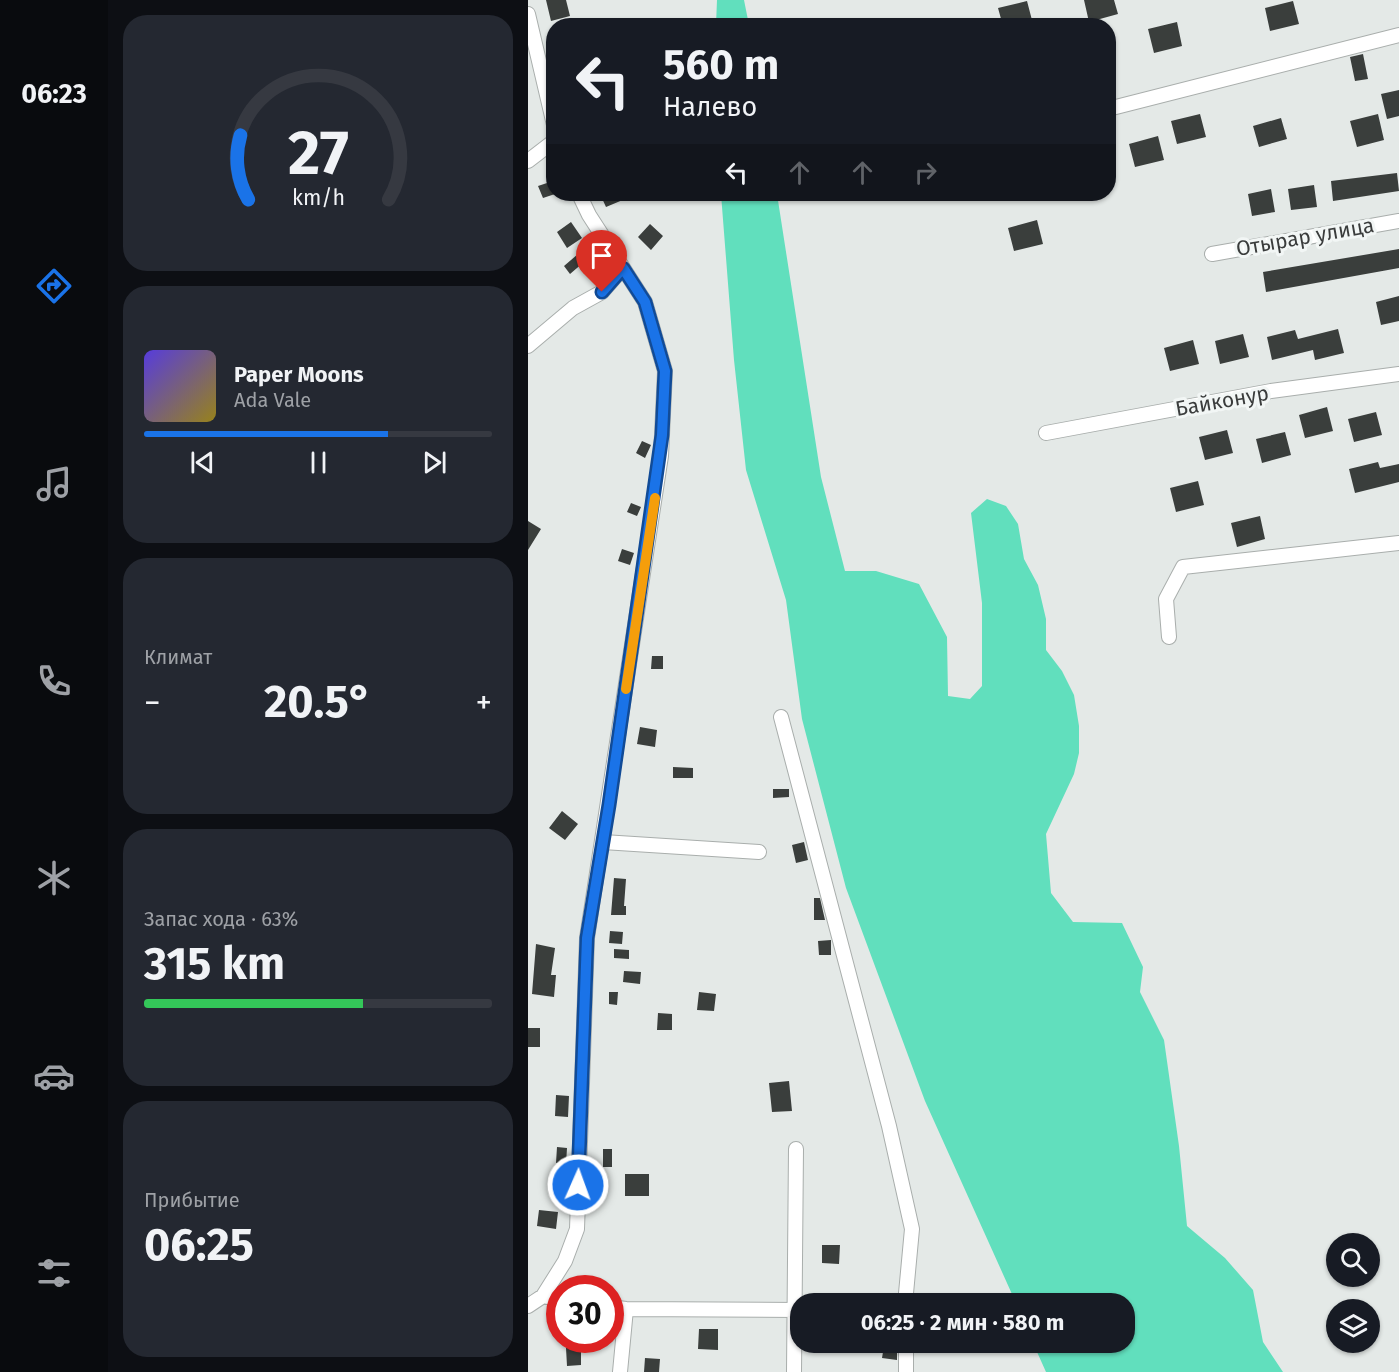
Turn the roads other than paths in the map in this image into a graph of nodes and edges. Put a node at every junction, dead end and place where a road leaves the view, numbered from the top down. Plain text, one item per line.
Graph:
1 (528, 14) edge
2 (1399, 35) edge
3 (546, 91) edge
4 (1116, 107) edge
5 (546, 147) edge
6 (528, 161) edge
7 (582, 201) edge
8 (1399, 221) edge
9 (1212, 254) dead end
10 (623, 268) junction
11 (528, 346) edge
12 (1399, 374) edge
13 (1046, 433) dead end
14 (1399, 543) edge
15 (1169, 637) dead end
16 (781, 717) dead end
17 (603, 842) junction
18 (759, 852) dead end
19 (796, 1149) dead end
20 (799, 1293) edge
21 (906, 1293) edge
22 (543, 1296) junction
23 (546, 1297) edge
24 (528, 1306) edge
25 (626, 1309) joint
26 (790, 1310) edge
27 (796, 1353) edge
28 (906, 1353) edge
29 (620, 1372) edge
30 (794, 1372) edge
31 (906, 1372) edge

1 - 3 street
2 - 4 street
5 - 6 street
7 - 10 street
8 - 9 street, Отырар улица
10 - 11 street
10 - 17 street
12 - 13 street, Байконур
14 - 15 street
16 - 21 street
17 - 18 street
17 - 22 street
19 - 20 street
22 - 23 street
22 - 24 street
25 - 26 street
25 - 29 street
27 - 30 street
28 - 31 street

